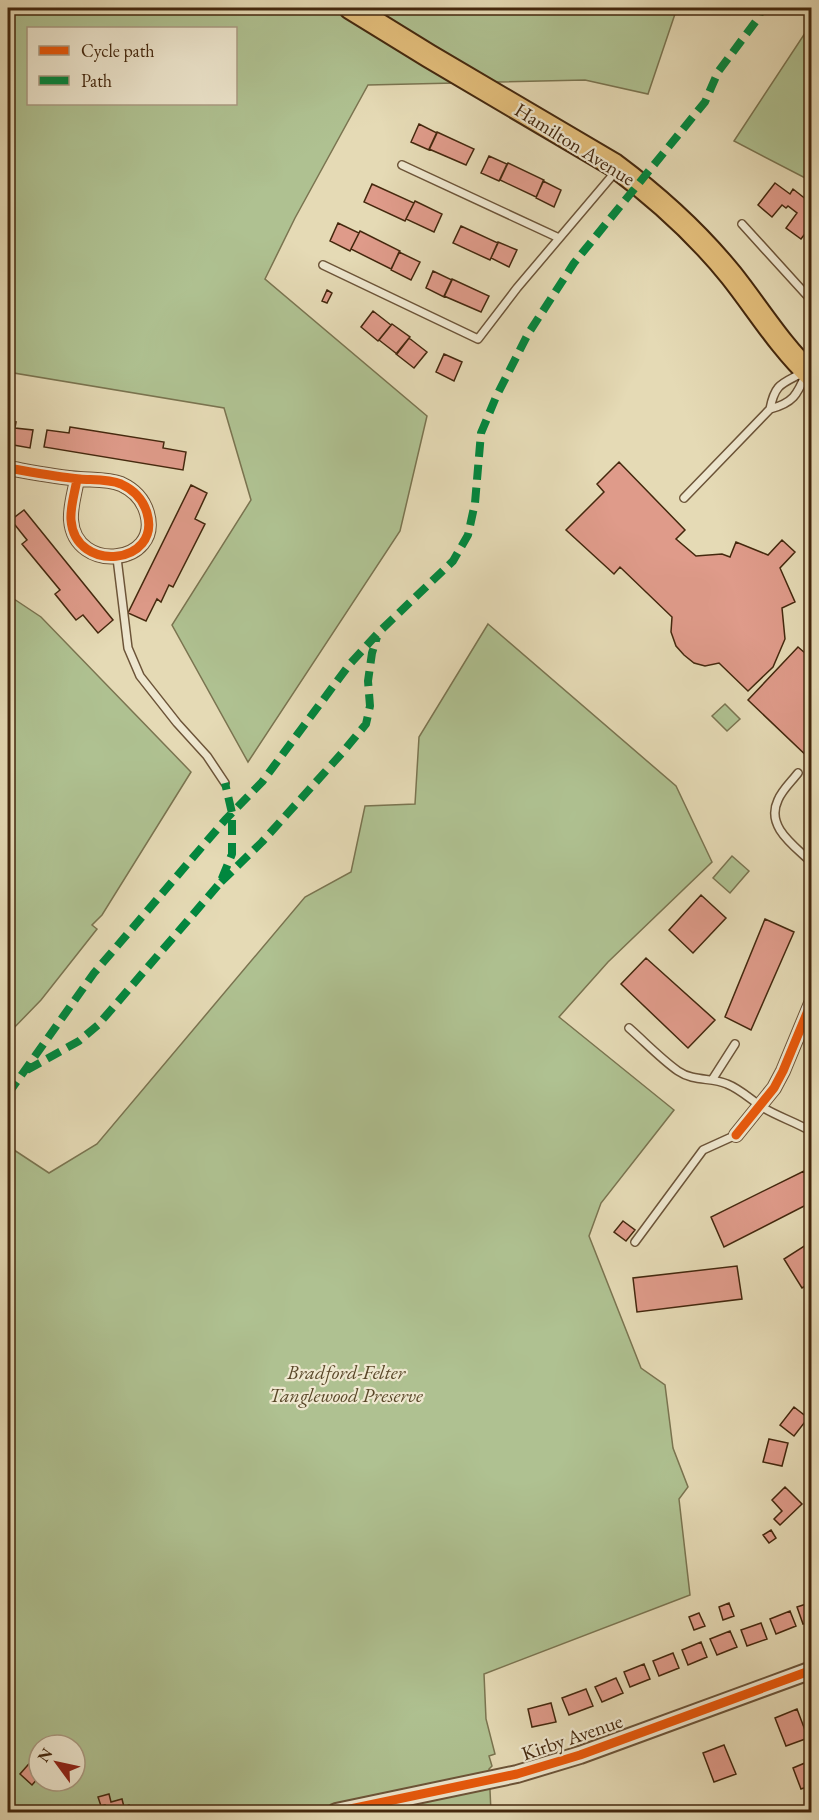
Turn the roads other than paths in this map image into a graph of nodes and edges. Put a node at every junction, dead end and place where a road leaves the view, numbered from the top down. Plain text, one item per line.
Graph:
1 (351, 8) edge
2 (402, 165) dead end
3 (619, 168) junction
4 (742, 224) dead end
5 (559, 238) junction
6 (323, 265) dead end
7 (812, 301) edge
8 (810, 371) edge
9 (770, 409) junction
10 (8, 468) edge
11 (77, 479) junction
12 (684, 498) dead end
13 (117, 558) junction
14 (798, 773) dead end
15 (225, 783) dead end
16 (812, 863) edge
17 (812, 1000) edge
18 (629, 1028) dead end
19 (735, 1044) dead end
20 (712, 1080) junction
21 (761, 1106) junction
22 (812, 1132) edge
23 (736, 1135) joint
24 (635, 1242) dead end
25 (812, 1670) edge
26 (336, 1812) edge

1 - 3 main road, Hamilton Avenue
2 - 5 lane
3 - 5 lane
3 - 8 main road, Hamilton Avenue
4 - 7 lane
5 - 6 lane
8 - 9 lane
8 - 9 lane
9 - 12 lane
10 - 11 street
11 - 13 street
11 - 13 street
13 - 15 lane
14 - 16 lane
17 - 21 street
18 - 20 lane
19 - 20 lane
20 - 21 lane
21 - 22 lane
21 - 23 street
23 - 24 lane
25 - 26 street, Kirby Avenue

